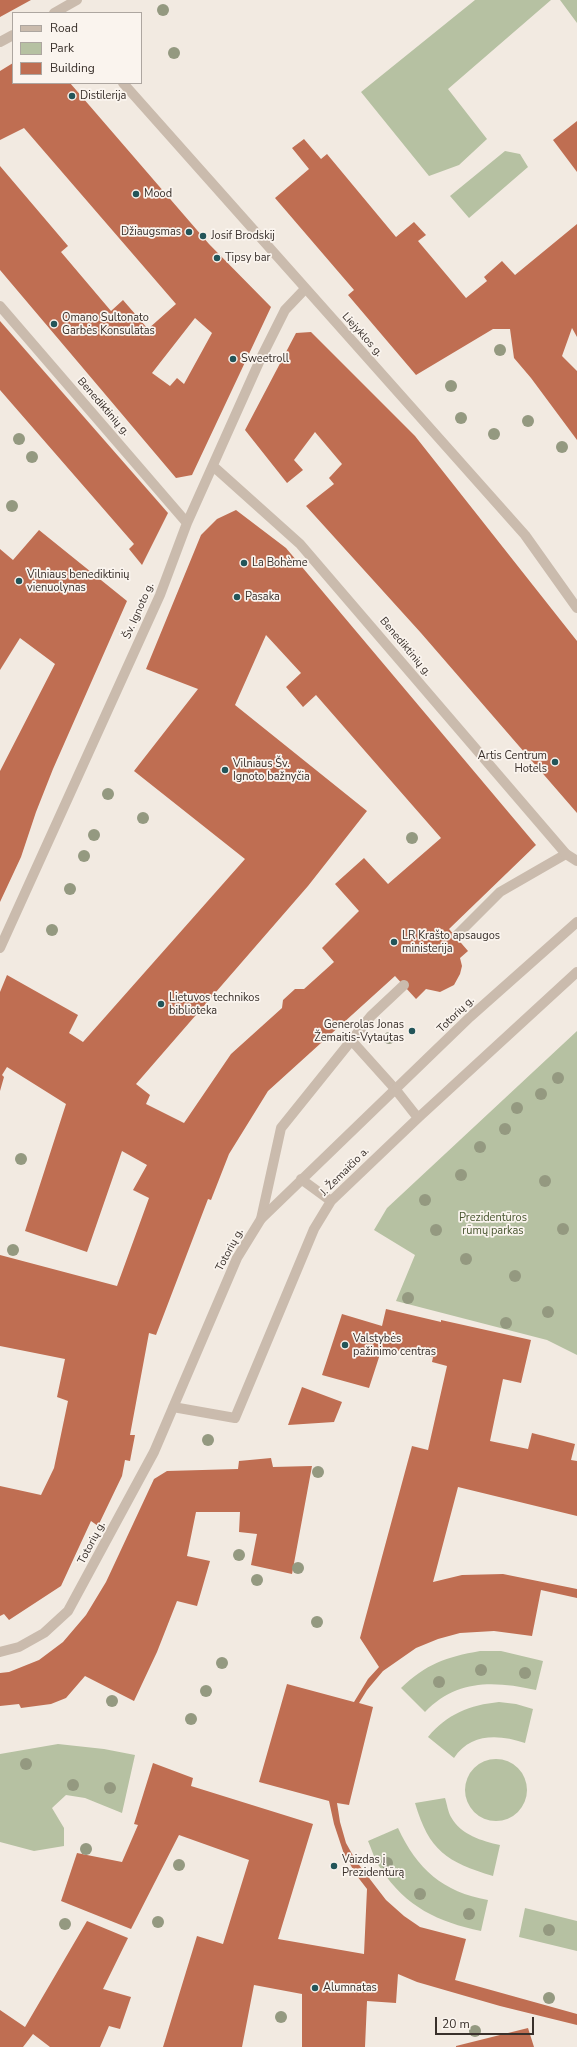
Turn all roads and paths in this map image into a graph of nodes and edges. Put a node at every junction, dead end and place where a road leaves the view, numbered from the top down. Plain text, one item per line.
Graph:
1 (77, 0) edge
2 (61, 11) edge
3 (12, 36) edge
4 (0, 42) edge
5 (124, 84) edge
6 (305, 289) junction
7 (0, 306) edge
8 (213, 466) junction
9 (187, 523) junction
10 (577, 608) edge
11 (566, 854) junction
12 (577, 861) edge
13 (577, 922) edge
14 (456, 936) dead end
15 (0, 948) edge
16 (577, 972) edge
17 (404, 985) dead end
18 (352, 1042) junction
19 (396, 1090) junction
20 (418, 1118) junction
21 (301, 1179) junction
22 (331, 1202) junction
23 (261, 1219) junction
24 (173, 1407) junction
25 (0, 1652) edge

1 - 2 street
3 - 4 street
5 - 6 street, Liejyklos g.
6 - 8 street, Šv. Ignoto g.
6 - 10 street, Liejyklos g.
7 - 9 street, Benediktinių g.
8 - 9 street, Šv. Ignoto g.
8 - 11 street, Benediktinių g.
9 - 15 street, Šv. Ignoto g.
11 - 12 street
11 - 14 street
13 - 19 street, Totorių g.
16 - 20 street, J. Žemaičio a.
17 - 18 street
18 - 19 street
18 - 23 street
19 - 20 street
19 - 21 street, Totorių g.
20 - 22 street, J. Žemaičio a.
21 - 22 street
21 - 23 street, Totorių g.
22 - 24 street, J. Žemaičio a.
23 - 24 street, Totorių g.
24 - 25 street, Totorių g.

